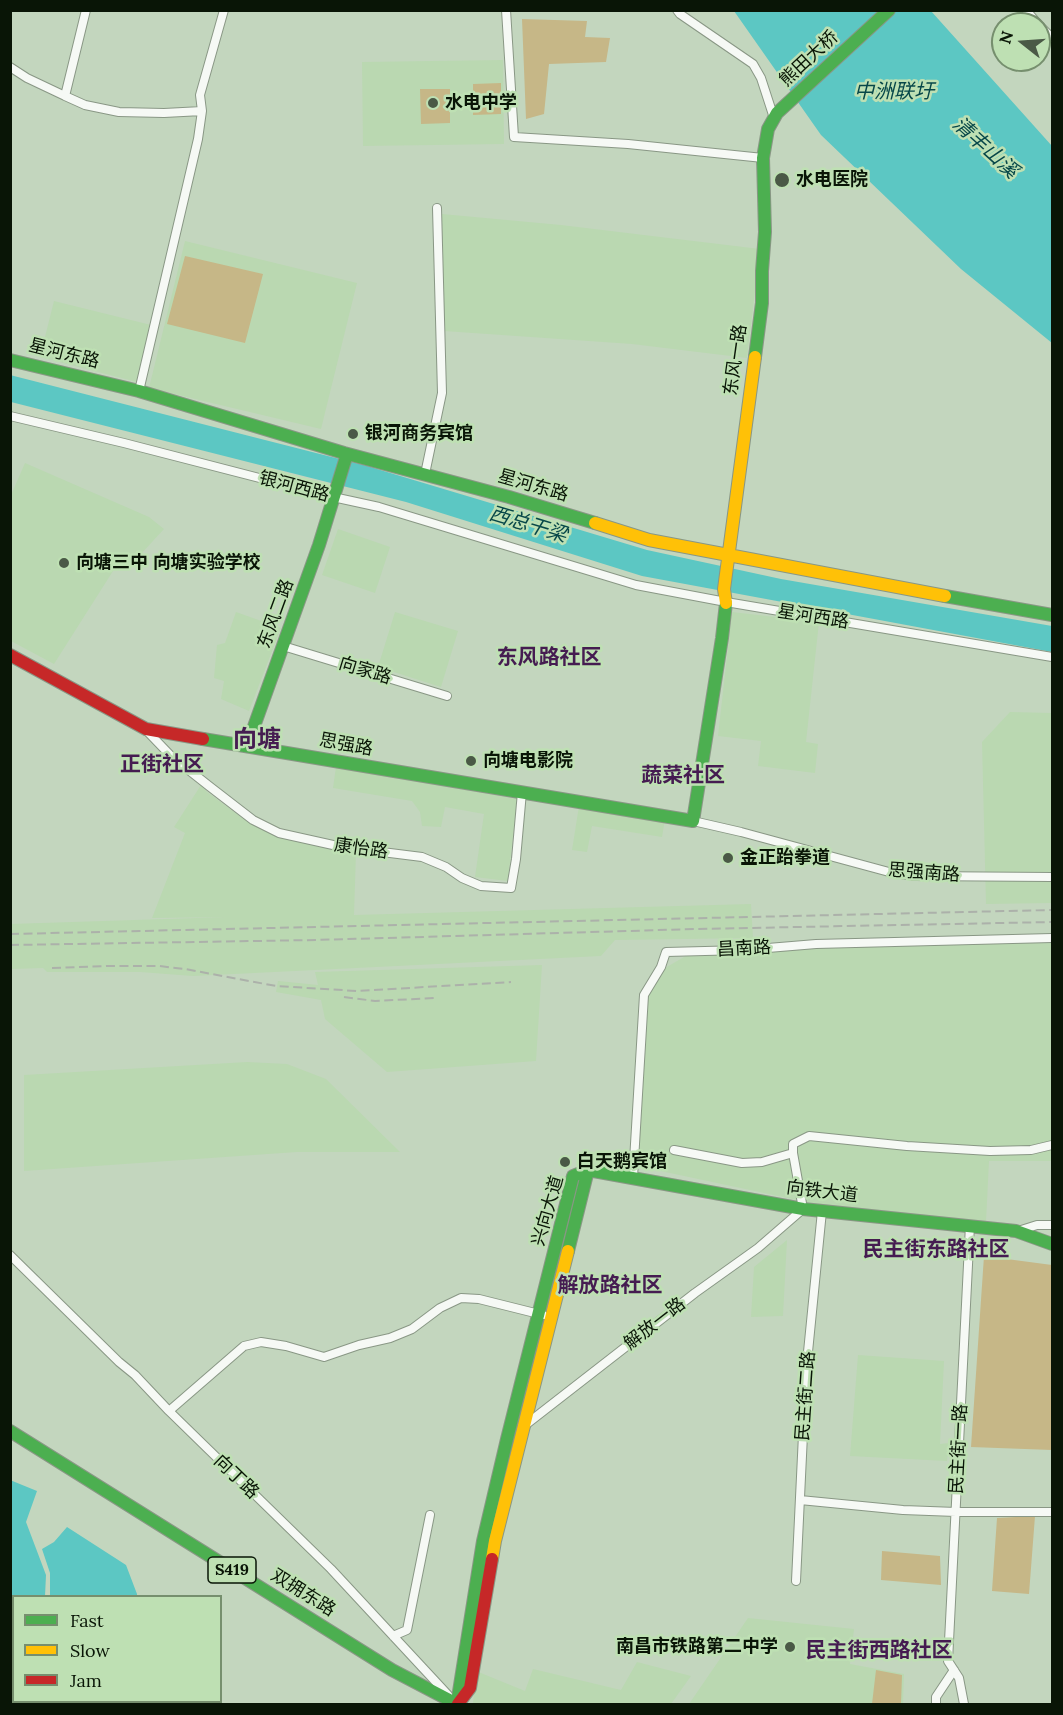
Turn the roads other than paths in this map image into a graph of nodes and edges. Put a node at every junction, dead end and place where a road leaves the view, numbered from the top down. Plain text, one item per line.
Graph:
1 (86, 10) edge
2 (224, 10) edge
3 (506, 10) edge
4 (677, 10) edge
5 (889, 10) edge
6 (10, 67) edge
7 (65, 96) junction
8 (202, 111) junction
9 (778, 114) junction
10 (763, 158) junction
11 (437, 208) dead end
12 (10, 360) edge
13 (139, 391) junction
14 (10, 416) edge
15 (346, 456) junction
16 (425, 474) junction
17 (335, 495) junction
18 (728, 561) junction
19 (575, 567) joint
20 (726, 602) junction
21 (1053, 615) edge
22 (283, 646) junction
23 (10, 655) edge
24 (1053, 657) edge
25 (447, 696) dead end
26 (146, 729) junction
27 (247, 746) junction
28 (522, 792) junction
29 (693, 821) junction
30 (1053, 877) edge
31 (1053, 938) edge
32 (1053, 1145) edge
33 (674, 1150) dead end
34 (792, 1153) junction
35 (588, 1170) joint
36 (633, 1177) junction
37 (803, 1209) junction
38 (822, 1211) junction
39 (970, 1225) junction
40 (1053, 1225) edge
41 (1016, 1231) junction
42 (1053, 1244) edge
43 (10, 1255) edge
44 (545, 1316) junction
45 (169, 1411) junction
46 (524, 1426) junction
47 (10, 1431) edge
48 (507, 1439) junction
49 (800, 1500) junction
50 (956, 1512) junction
51 (1053, 1512) edge
52 (430, 1515) dead end
53 (796, 1581) dead end
54 (393, 1636) junction
55 (954, 1670) junction
56 (457, 1704) edge
57 (936, 1704) edge
58 (964, 1704) edge

1 - 7 street
2 - 8 street
3 - 10 street
4 - 9 street
5 - 9 street, 熊田大桥
6 - 7 street
7 - 8 street
8 - 13 street
9 - 10 street, 东风一路
10 - 18 street, 东风一路
11 - 16 street
12 - 13 street, 星河东路
13 - 15 street, 星河东路
14 - 17 street, 银河西路
15 - 16 street, 星河东路
15 - 17 street, 东风二路
16 - 18 street, 星河东路
17 - 19 street, 银河西路
17 - 22 street, 东风二路
18 - 20 street, 东风一路
18 - 21 street, 星河东路
19 - 20 street, 星河西路
20 - 24 street, 星河西路
20 - 29 street
22 - 25 street, 向家路
22 - 27 street, 东风二路
23 - 26 street, 思强路
26 - 27 street, 思强路
26 - 28 street, 康怡路
27 - 28 street, 思强路
28 - 29 street, 思强路
29 - 30 street, 思强南路
31 - 36 street, 昌南路
32 - 34 street
33 - 34 street
34 - 37 street
35 - 36 street, 向铁大道
35 - 44 street, 兴向大道
36 - 37 street, 向铁大道
37 - 38 street, 向铁大道
37 - 46 street, 解放一路
38 - 39 street, 向铁大道
38 - 49 street, 民主街二路
39 - 41 street, 向铁大道
39 - 50 street, 民主街一路
40 - 41 street
41 - 42 street, 向铁大道
43 - 45 street, 向丁路
44 - 45 street
44 - 46 street, 兴向大道
44 - 48 street, 兴向大道
45 - 54 street, 向丁路
46 - 48 street, 解放一路
46 - 56 street, 兴向大道
47 - 56 street, 双拥东路 / S419
48 - 56 street, 兴向大道
49 - 50 street
49 - 53 street, 民主街二路
50 - 51 street
50 - 55 street, 民主街一路
52 - 54 street
54 - 56 street, 向丁路
55 - 57 street
55 - 58 street, 民主街一路

